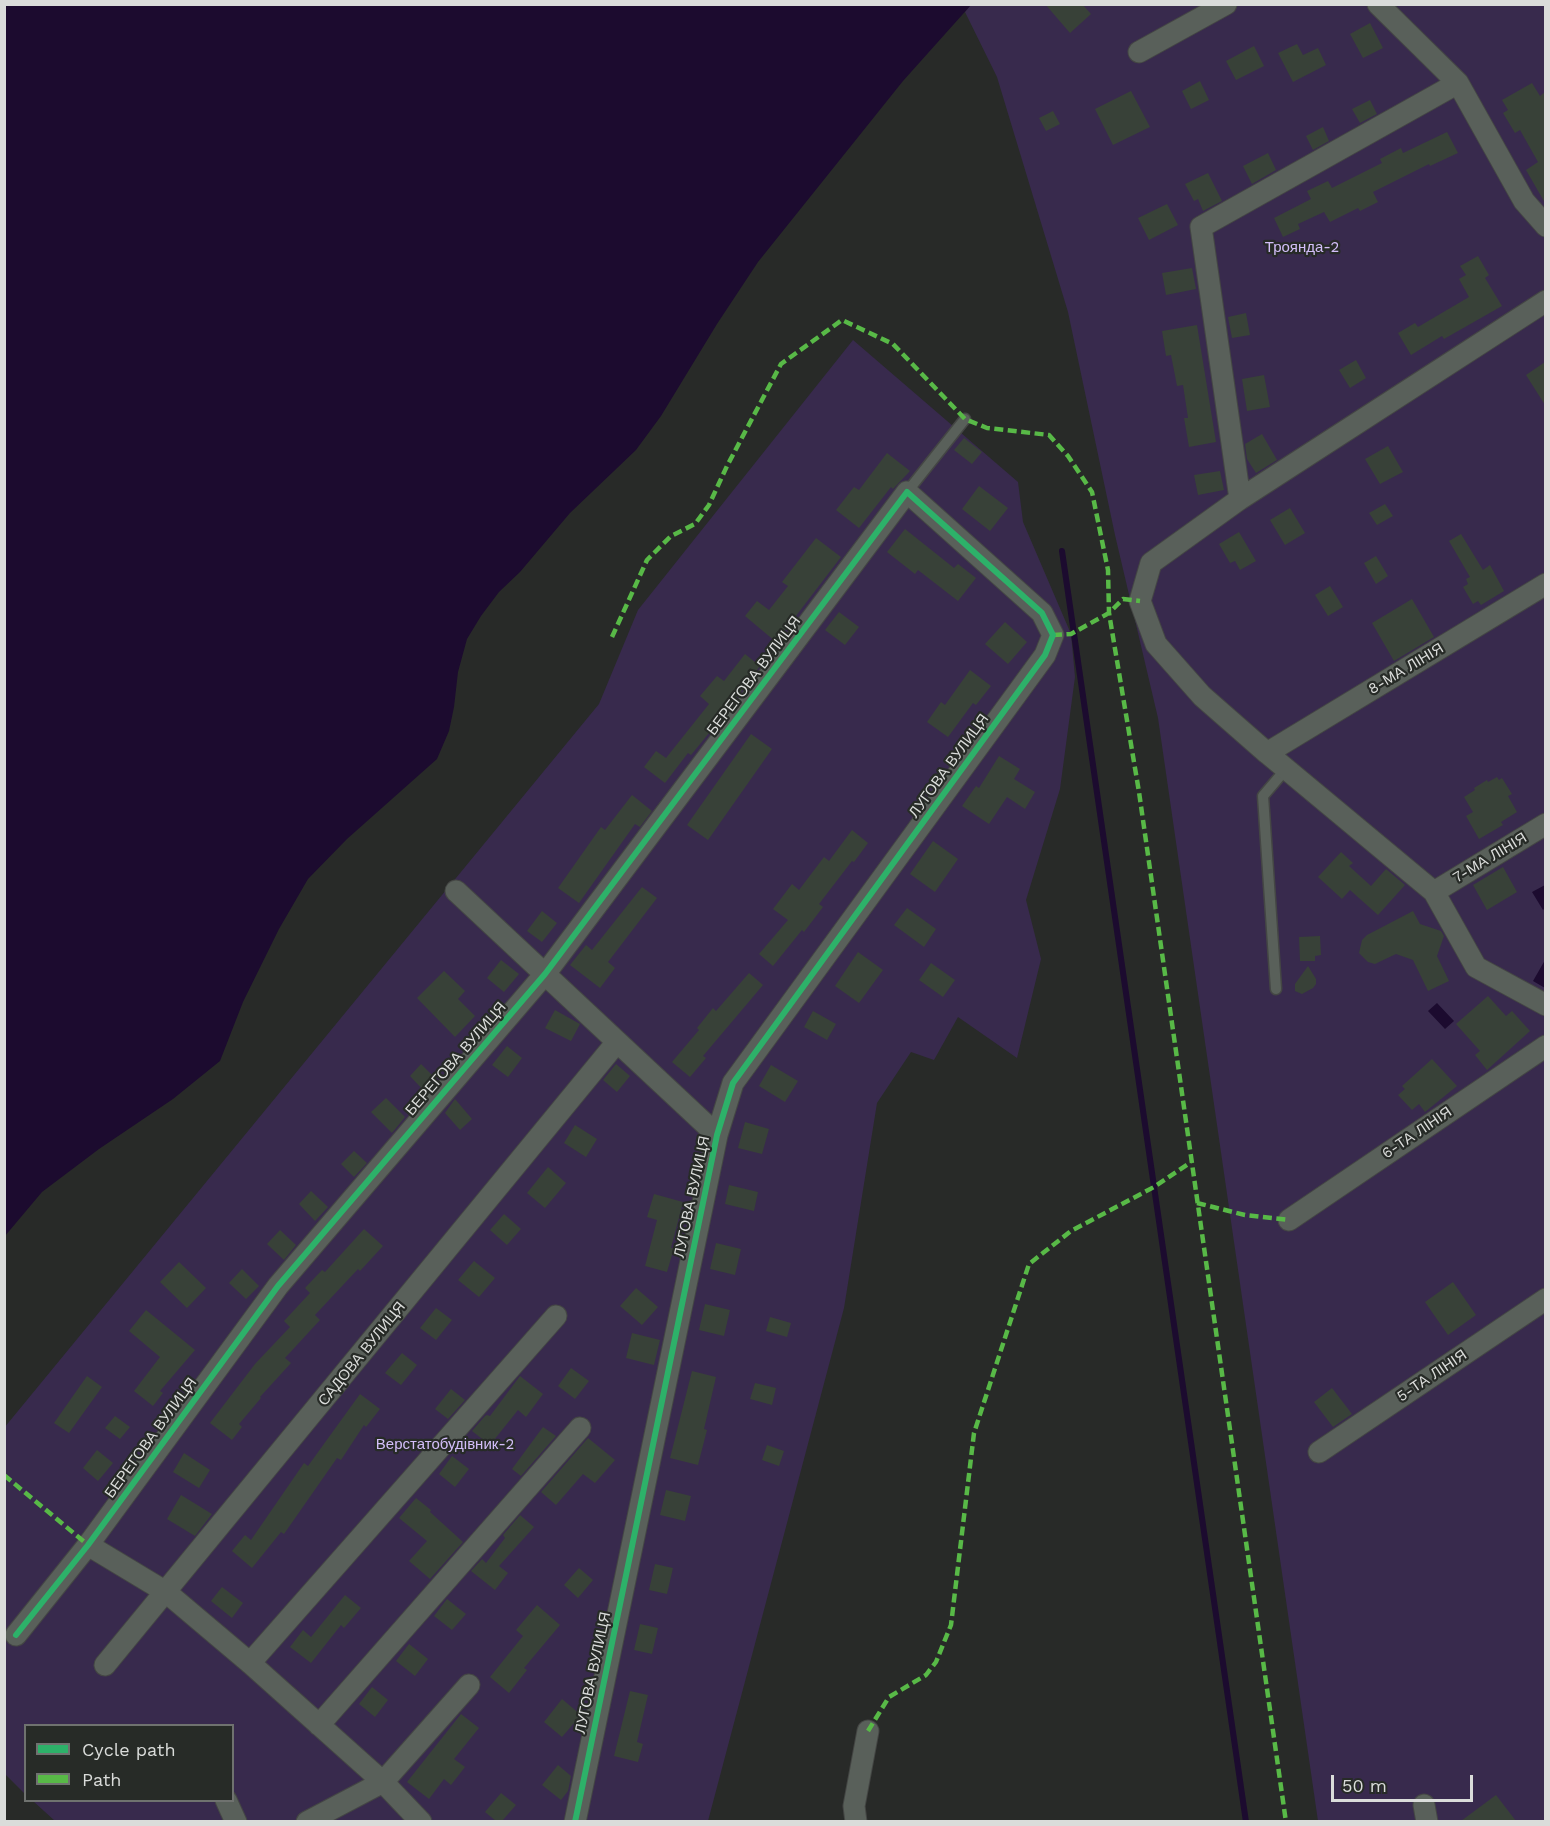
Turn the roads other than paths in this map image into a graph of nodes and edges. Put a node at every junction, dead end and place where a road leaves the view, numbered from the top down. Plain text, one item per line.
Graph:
1 (1226, 4) edge
2 (1378, 4) edge
3 (1139, 52) dead end
4 (1458, 83) junction
5 (1545, 226) edge
6 (1545, 301) edge
7 (964, 420) dead end
8 (907, 492) junction
9 (1240, 499) junction
10 (1545, 584) edge
11 (1267, 753) junction
12 (1286, 769) junction
13 (1545, 824) edge
14 (456, 891) dead end
15 (1434, 892) junction
16 (545, 974) junction
17 (1276, 989) dead end
18 (1545, 1005) edge
19 (617, 1042) junction
20 (1545, 1046) edge
21 (717, 1135) junction
22 (1289, 1220) dead end
23 (1545, 1299) edge
24 (556, 1316) dead end
25 (580, 1428) dead end
26 (1319, 1452) dead end
27 (88, 1545) junction
28 (166, 1592) junction
29 (16, 1635) dead end
30 (250, 1663) junction
31 (105, 1665) dead end
32 (469, 1685) dead end
33 (319, 1725) junction
34 (868, 1731) dead end
35 (382, 1782) junction
36 (227, 1802) edge
37 (236, 1821) edge
38 (307, 1821) edge
39 (421, 1821) edge
40 (574, 1821) edge
41 (856, 1821) edge

1 - 3 street
2 - 4 street
4 - 5 street
4 - 9 street
6 - 9 street
7 - 8 lane
8 - 16 street, БЕРЕГОВА ВУЛИЦЯ
8 - 21 street, ЛУГОВА ВУЛИЦЯ
9 - 11 street
10 - 11 street, 8-МА ЛІНІЯ
11 - 12 street
12 - 15 street
12 - 17 lane
13 - 15 street, 7-МА ЛІНІЯ
14 - 16 street
15 - 18 street
16 - 19 street
16 - 27 street, БЕРЕГОВА ВУЛИЦЯ
19 - 21 street
19 - 28 street, САДОВА ВУЛИЦЯ
20 - 22 street, 6-ТА ЛІНІЯ
21 - 40 street, ЛУГОВА ВУЛИЦЯ
23 - 26 street, 5-ТА ЛІНІЯ
24 - 30 street
25 - 33 street
27 - 28 street
27 - 29 street, БЕРЕГОВА ВУЛИЦЯ
28 - 30 street
28 - 31 street, САДОВА ВУЛИЦЯ
30 - 33 street
32 - 35 street
33 - 35 street
34 - 41 street
35 - 38 street
35 - 39 street
36 - 37 street

